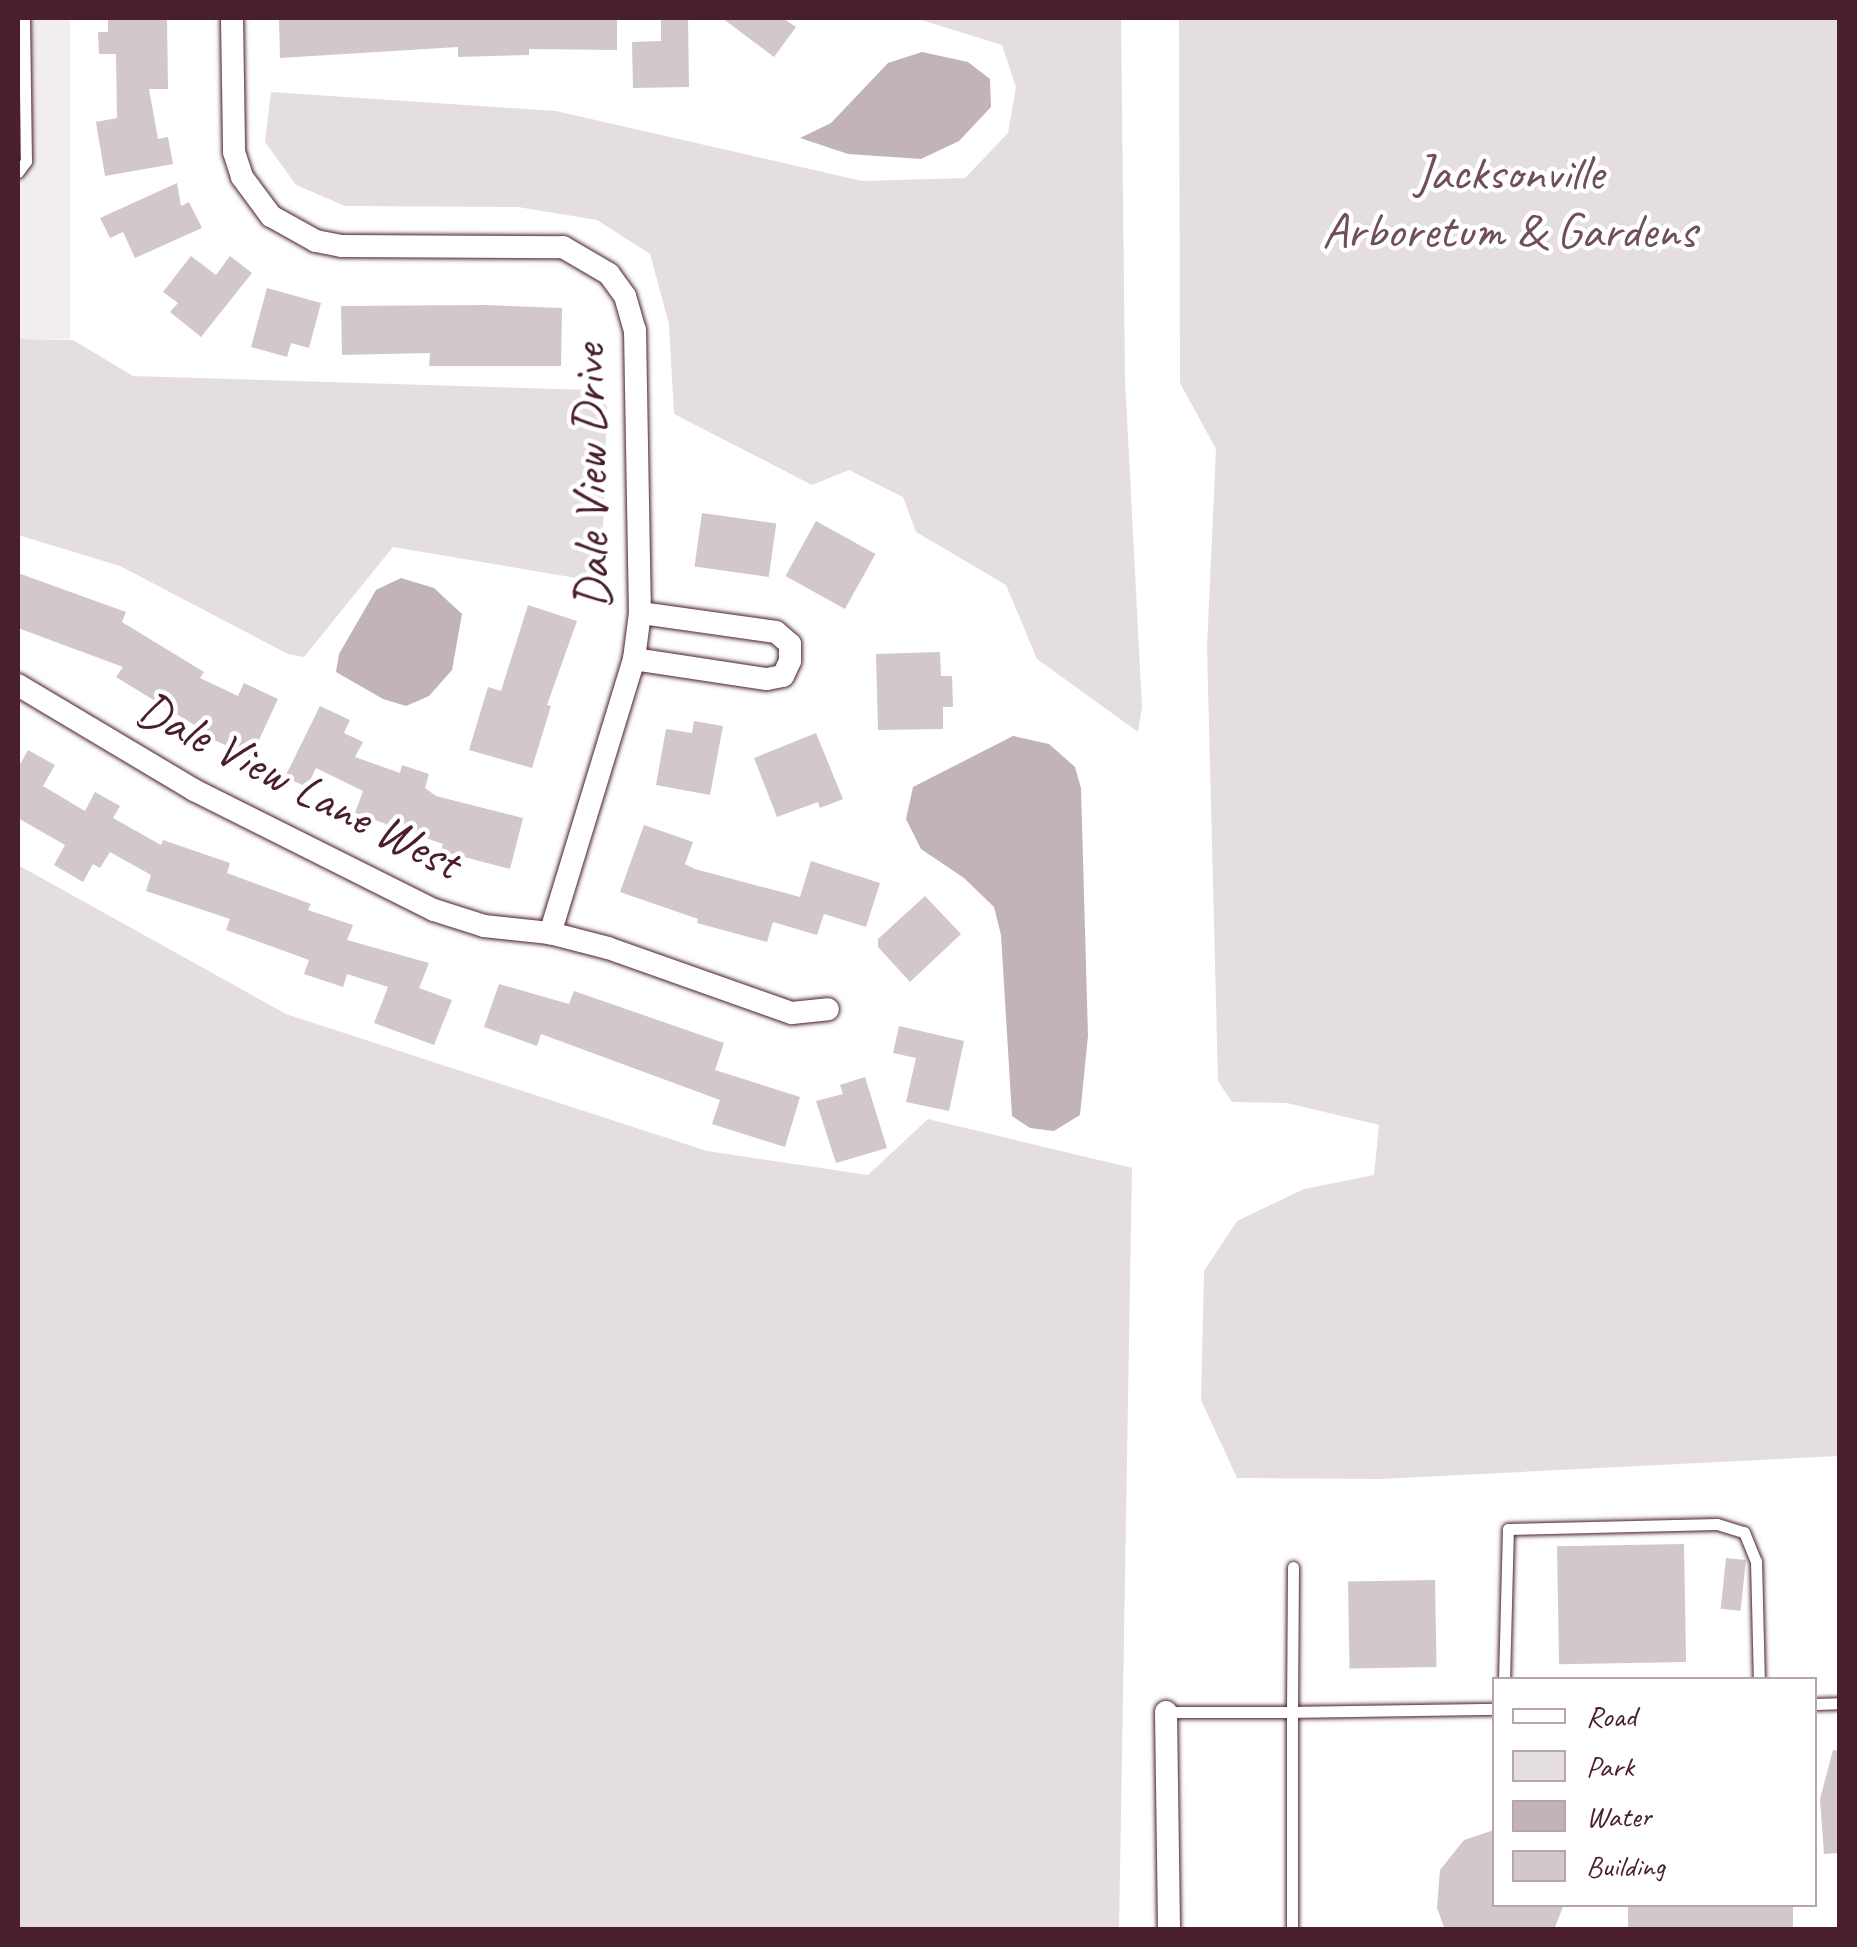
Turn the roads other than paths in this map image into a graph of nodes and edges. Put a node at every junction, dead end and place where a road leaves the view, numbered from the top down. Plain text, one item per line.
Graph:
1 (24, 18) edge
2 (232, 18) edge
3 (18, 172) edge
4 (640, 612) junction
5 (634, 658) junction
6 (18, 685) edge
7 (550, 933) junction
8 (828, 1009) dead end
9 (1292, 1567) dead end
10 (1504, 1677) edge
11 (1759, 1677) edge
12 (1492, 1709) edge
13 (1166, 1712) joint
14 (1292, 1712) junction
15 (1169, 1930) edge
16 (1292, 1930) edge

1 - 3 lane
2 - 4 street, Dale View Drive
4 - 5 street, Dale View Drive
4 - 5 street
5 - 7 street, Dale View Drive
6 - 7 street, Dale View Lane West
7 - 8 street, Dale View Lane West
9 - 14 lane
10 - 11 lane
12 - 14 lane
13 - 14 lane
13 - 15 street
14 - 16 lane

